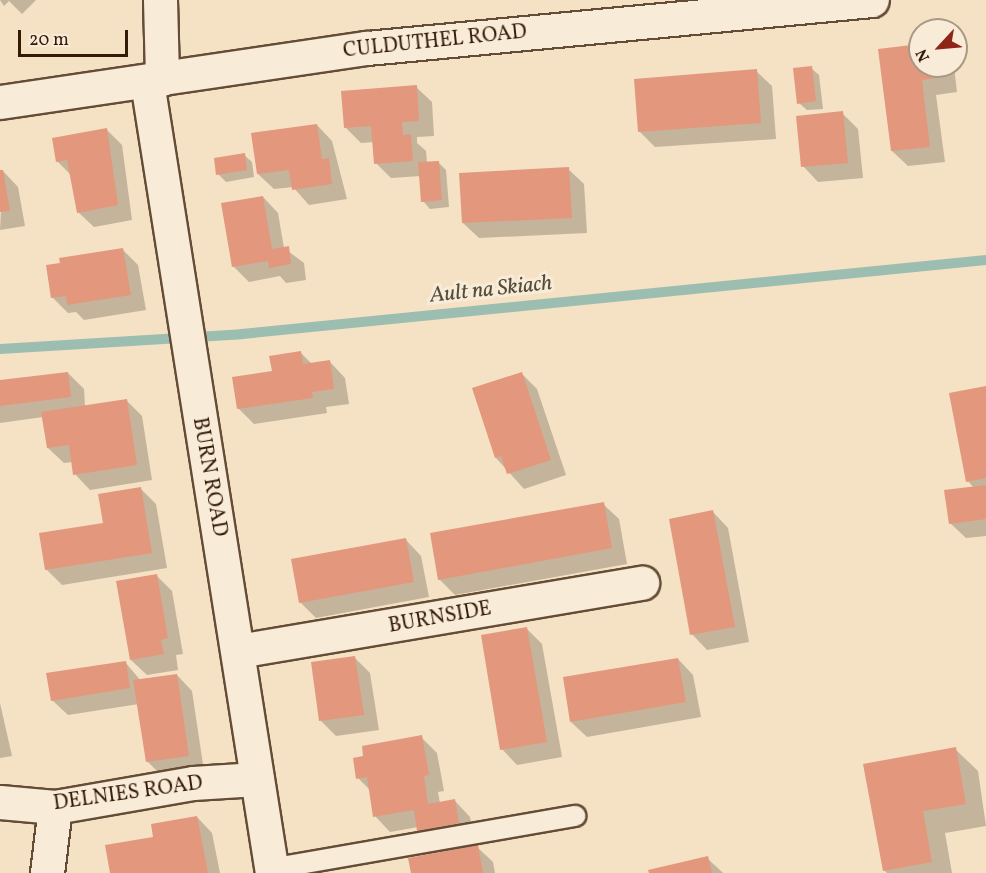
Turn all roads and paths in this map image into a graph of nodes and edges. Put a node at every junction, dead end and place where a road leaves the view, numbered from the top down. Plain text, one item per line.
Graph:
1 (160, 0) edge
2 (872, 0) edge
3 (154, 80) junction
4 (0, 102) edge
5 (642, 583) dead end
6 (238, 651) junction
7 (257, 779) junction
8 (0, 802) edge
9 (55, 807) junction
10 (575, 816) dead end
11 (271, 871) edge
12 (47, 873) edge

1 - 3 street, BURN ROAD
2 - 3 street, CULDUTHEL ROAD
3 - 4 street, CULDUTHEL ROAD
3 - 6 street, BURN ROAD
5 - 6 street, BURNSIDE
6 - 7 street, BURN ROAD
7 - 9 street, DELNIES ROAD
7 - 11 street, BURN ROAD
8 - 9 street, DELNIES ROAD
9 - 12 street
10 - 11 lane

